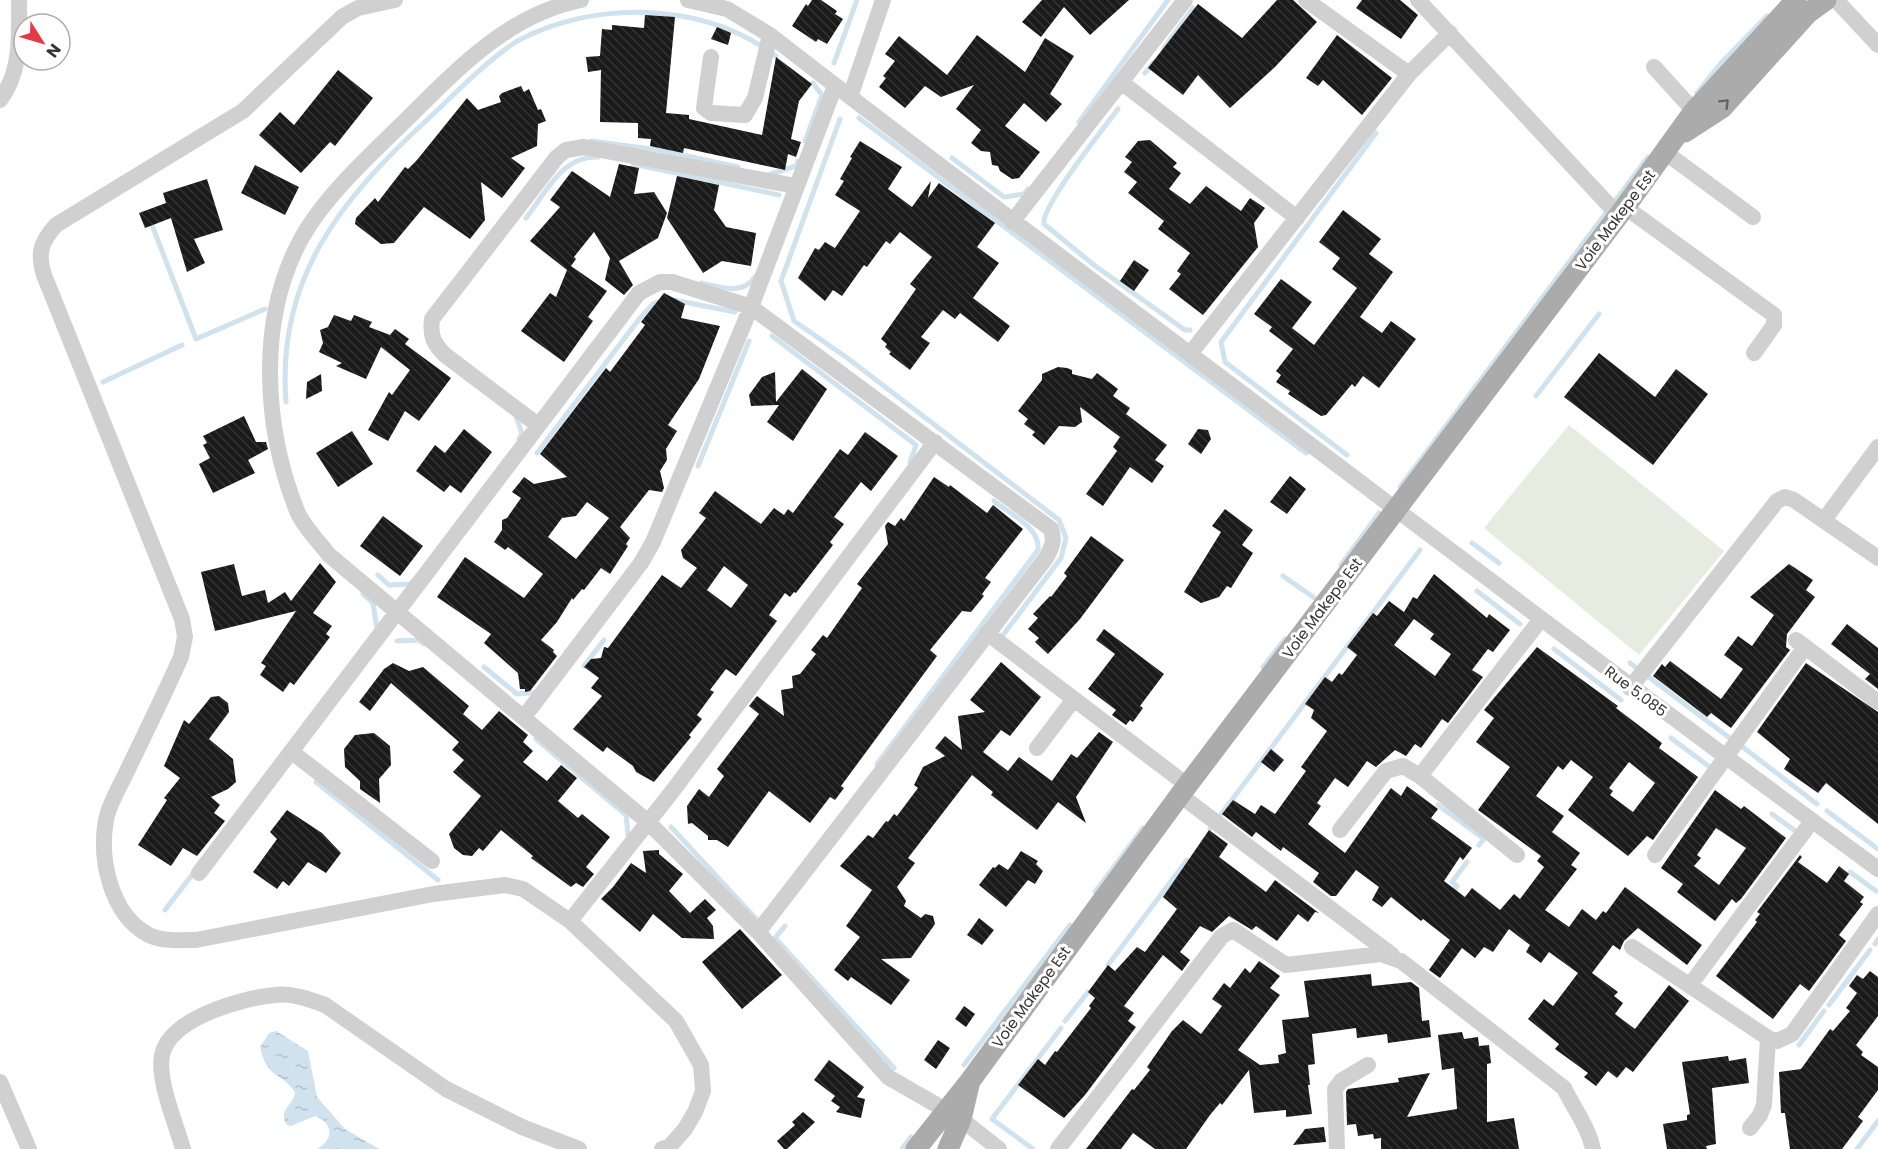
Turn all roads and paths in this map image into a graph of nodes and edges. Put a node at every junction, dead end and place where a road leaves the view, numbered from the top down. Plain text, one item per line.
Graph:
1 (20, 0) edge
2 (395, 0) edge
3 (581, 0) edge
4 (688, 0) edge
5 (883, 0) edge
6 (1185, 0) edge
7 (1306, 0) edge
8 (1418, 0) edge
9 (1826, 0) edge
10 (1836, 0) edge
11 (561, 2) edge
12 (1800, 4) edge
13 (1450, 33) junction
14 (770, 35) junction
15 (1878, 45) edge
16 (711, 57) dead end
17 (1654, 67) dead end
18 (1409, 74) junction
19 (1121, 82) junction
20 (835, 86) junction
21 (850, 97) junction
22 (0, 100) edge
23 (1694, 111) junction
24 (1671, 145) junction
25 (796, 186) junction
26 (1622, 212) junction
27 (1754, 217) dead end
28 (1297, 218) junction
29 (1012, 222) junction
30 (751, 307) junction
31 (1754, 353) dead end
32 (1190, 354) junction
33 (538, 425) junction
34 (935, 441) junction
35 (1878, 447) edge
36 (1396, 510) junction
37 (1824, 520) junction
38 (1878, 558) edge
39 (397, 614) junction
40 (1541, 619) junction
41 (987, 633) junction
42 (1630, 688) junction
43 (1074, 699) junction
44 (1878, 702) edge
45 (524, 717) junction
46 (1037, 748) dead end
47 (292, 752) junction
48 (1725, 757) junction
49 (1419, 776) junction
50 (1184, 790) junction
51 (1812, 821) junction
52 (648, 822) junction
53 (1340, 830) dead end
54 (1517, 855) dead end
55 (1655, 855) dead end
56 (432, 861) dead end
57 (1878, 869) edge
58 (199, 873) dead end
59 (1878, 914) edge
60 (570, 921) junction
61 (758, 932) junction
62 (1632, 947) dead end
63 (1392, 955) junction
64 (1690, 985) junction
65 (1768, 1038) junction
66 (1368, 1065) dead end
67 (0, 1082) edge
68 (953, 1114) junction
69 (1750, 1128) dead end
70 (29, 1149) edge
71 (183, 1149) edge
72 (579, 1149) edge
73 (663, 1149) edge
74 (916, 1149) edge
75 (948, 1149) edge
76 (999, 1149) edge
77 (1058, 1149) edge
78 (1336, 1149) edge
79 (1593, 1149) edge

1 - 22 street
2 - 60 street
3 - 11 street
4 - 14 street, Rue 5.085
5 - 21 street
6 - 19 street
7 - 18 street
8 - 13 street
9 - 12 main road, Voie Makepe Est
10 - 15 street
11 - 39 street
12 - 23 main road, Voie Makepe Est
24 -> 12 main road, Voie Makepe Est
13 - 18 street
13 - 26 street
14 - 16 street
14 - 20 street, Rue 5.085
17 - 23 street
18 - 28 street
19 - 28 street
19 - 29 street
20 - 21 street, Rue 5.085
20 - 25 street
21 - 29 street, Rue 5.085
23 - 24 main road, Voie Makepe Est
24 - 26 main road, Voie Makepe Est
24 - 27 street
25 - 30 street
25 - 33 street
26 - 31 street
26 - 36 main road, Voie Makepe Est
28 - 32 street
29 - 32 street, Rue 5.085
30 - 33 street
30 - 34 street
30 - 45 street
32 - 36 street, Rue 5.085
33 - 39 street
34 - 41 street
34 - 52 street
35 - 37 street
36 - 40 street, Rue 5.085
36 - 50 main road, Voie Makepe Est
37 - 38 street
37 - 42 street
39 - 45 street
39 - 47 street
40 - 42 street, Rue 5.085
40 - 49 street
41 - 43 street
41 - 61 street
42 - 48 street, Rue 5.085
43 - 46 street
43 - 50 street
44 - 48 street
45 - 52 street
47 - 56 street
47 - 58 street
48 - 51 street, Rue 5.085
48 - 55 street
49 - 53 street
49 - 54 street
50 - 63 street
50 - 68 main road, Voie Makepe Est
51 - 57 street, Rue 5.085
51 - 64 street
52 - 60 street
52 - 61 street
59 - 65 street
60 - 73 street
61 - 68 street
62 - 64 street
63 - 77 street
63 - 79 street
64 - 65 street
65 - 69 street
66 - 78 street
67 - 70 street
68 - 74 main road, Voie Makepe Est
68 - 75 main road, Voie Makepe Est
68 - 76 street
71 - 72 street

